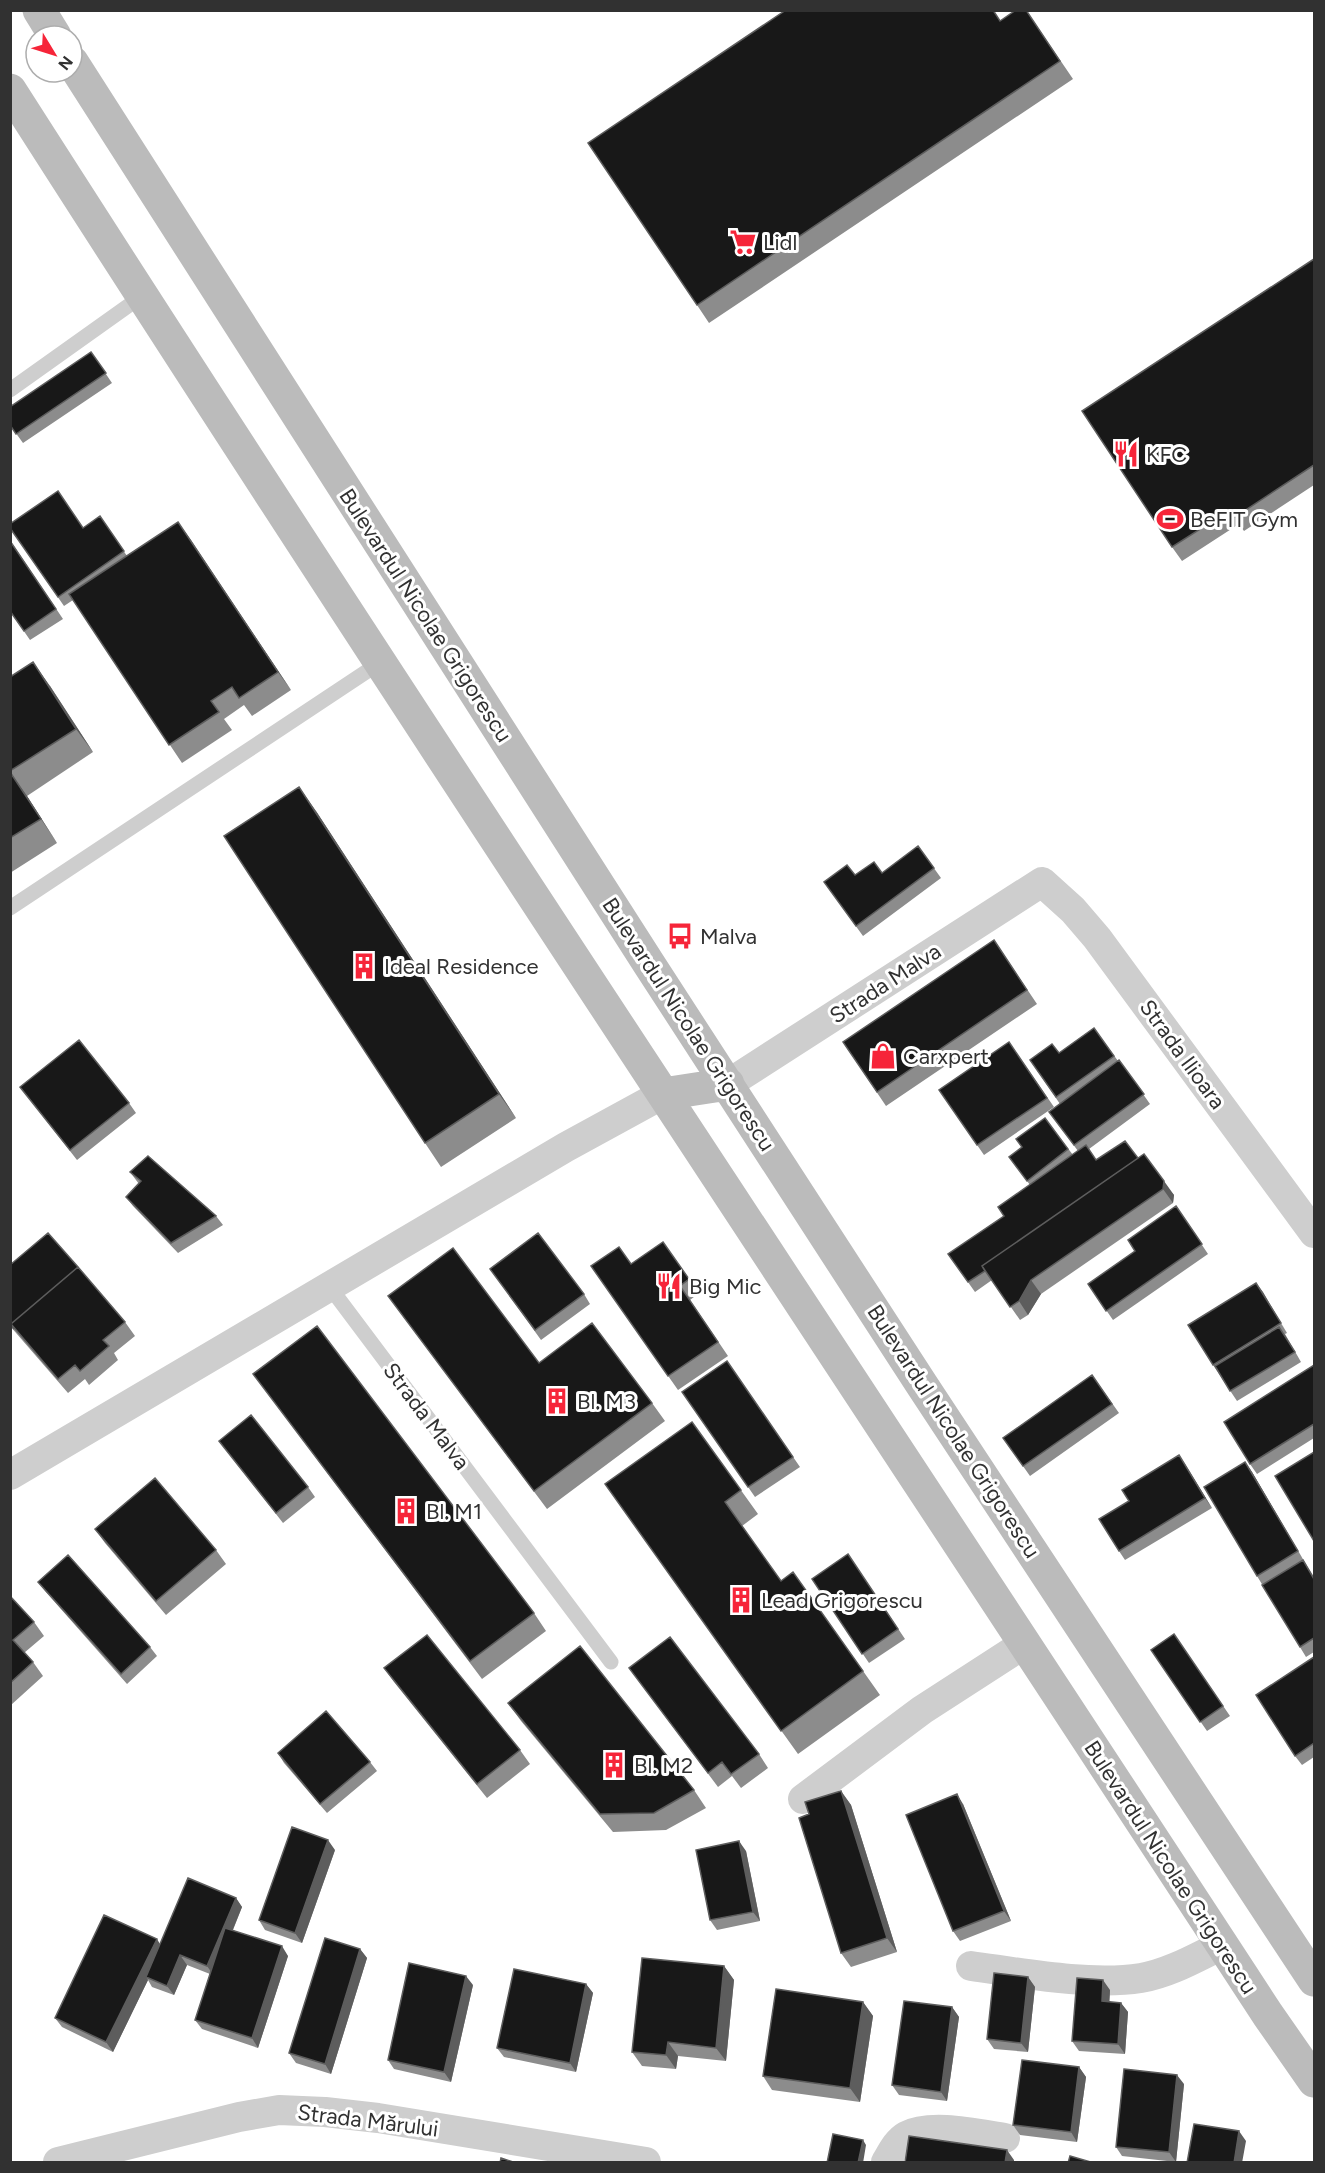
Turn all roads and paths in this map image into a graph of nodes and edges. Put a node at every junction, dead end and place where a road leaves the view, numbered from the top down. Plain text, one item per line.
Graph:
1 (39, 10) edge
2 (48, 24) edge
3 (84, 81) edge
4 (10, 90) edge
5 (142, 296) junction
6 (10, 390) edge
7 (381, 662) junction
8 (1042, 882) joint
9 (10, 908) edge
10 (728, 1084) junction
11 (663, 1094) junction
12 (1314, 1233) edge
13 (329, 1286) junction
14 (10, 1475) edge
15 (1024, 1644) junction
16 (611, 1662) dead end
17 (803, 1799) dead end
18 (1222, 1944) junction
19 (971, 1966) dead end
20 (1314, 1980) edge
21 (1314, 2081) edge
22 (1005, 2138) dead end
23 (58, 2163) edge
24 (646, 2163) edge
25 (886, 2163) edge

1 - 2 main road
3 - 10 main road, Bulevardul Nicolae Grigorescu
4 - 5 main road, Bulevardul Nicolae Grigorescu
5 - 6 lane
5 - 7 main road, Bulevardul Nicolae Grigorescu
7 - 9 lane
7 - 11 main road, Bulevardul Nicolae Grigorescu
8 - 10 street, Strada Malva
8 - 12 street, Strada Ilioara
10 - 11 main road
10 - 20 main road, Bulevardul Nicolae Grigorescu
11 - 13 street
11 - 15 main road, Bulevardul Nicolae Grigorescu
13 - 14 street
13 - 16 lane, Strada Malva
15 - 17 street
15 - 18 main road, Bulevardul Nicolae Grigorescu
18 - 19 street
18 - 21 main road, Bulevardul Nicolae Grigorescu
22 - 25 street
23 - 24 street, Strada Mărului

